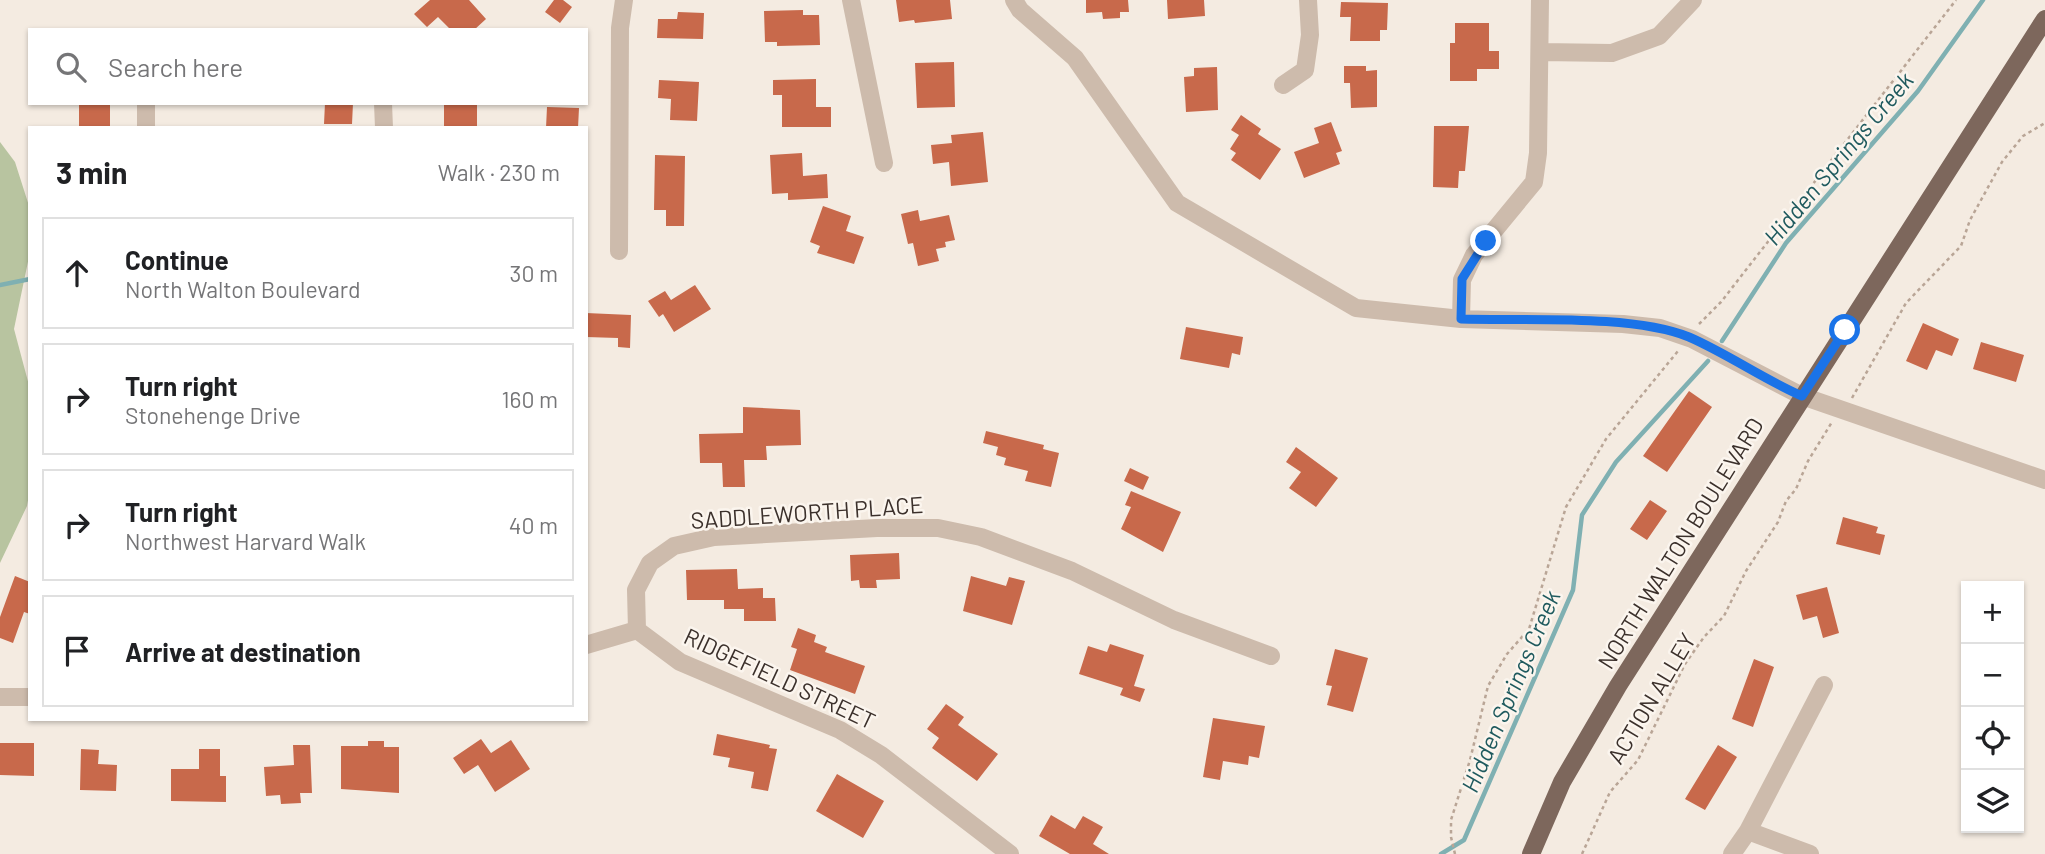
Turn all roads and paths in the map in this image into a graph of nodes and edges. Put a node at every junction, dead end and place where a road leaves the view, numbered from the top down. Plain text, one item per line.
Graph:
1 (624, 0) edge
2 (851, 0) edge
3 (1014, 0) edge
4 (1308, 0) edge
5 (1541, 0) edge
6 (1693, 0) edge
7 (1956, 0) edge
8 (2045, 19) edge
9 (1541, 52) junction
10 (1283, 85) dead end
11 (146, 105) edge
12 (383, 105) edge
13 (2045, 123) edge
14 (146, 126) edge
15 (384, 126) edge
16 (884, 163) dead end
17 (619, 251) dead end
18 (1461, 319) junction
19 (1697, 326) dead end
20 (1684, 343) dead end
21 (1802, 396) junction
22 (1852, 400) dead end
23 (1836, 418) dead end
24 (2045, 480) edge
25 (637, 630) junction
26 (588, 644) edge
27 (1271, 656) dead end
28 (1824, 685) dead end
29 (0, 696) edge
30 (28, 697) edge
31 (1748, 831) junction
32 (1010, 854) edge
33 (1455, 854) edge
34 (1531, 854) edge
35 (1582, 854) edge
36 (1732, 854) edge
37 (1810, 854) edge

1 - 17 street
2 - 16 street
3 - 18 street
4 - 10 street
5 - 9 street
6 - 9 street
7 - 19 path
8 - 21 main road, NORTH WALTON BOULEVARD
9 - 18 street
11 - 14 street
12 - 15 street
13 - 22 path
18 - 21 street
20 - 33 path
21 - 24 street
21 - 34 main road, NORTH WALTON BOULEVARD
23 - 35 path, ACTION ALLEY
25 - 26 street
25 - 27 street, SADDLEWORTH PLACE
25 - 32 street, RIDGEFIELD STREET
28 - 31 street
29 - 30 street
31 - 36 street
31 - 37 street

